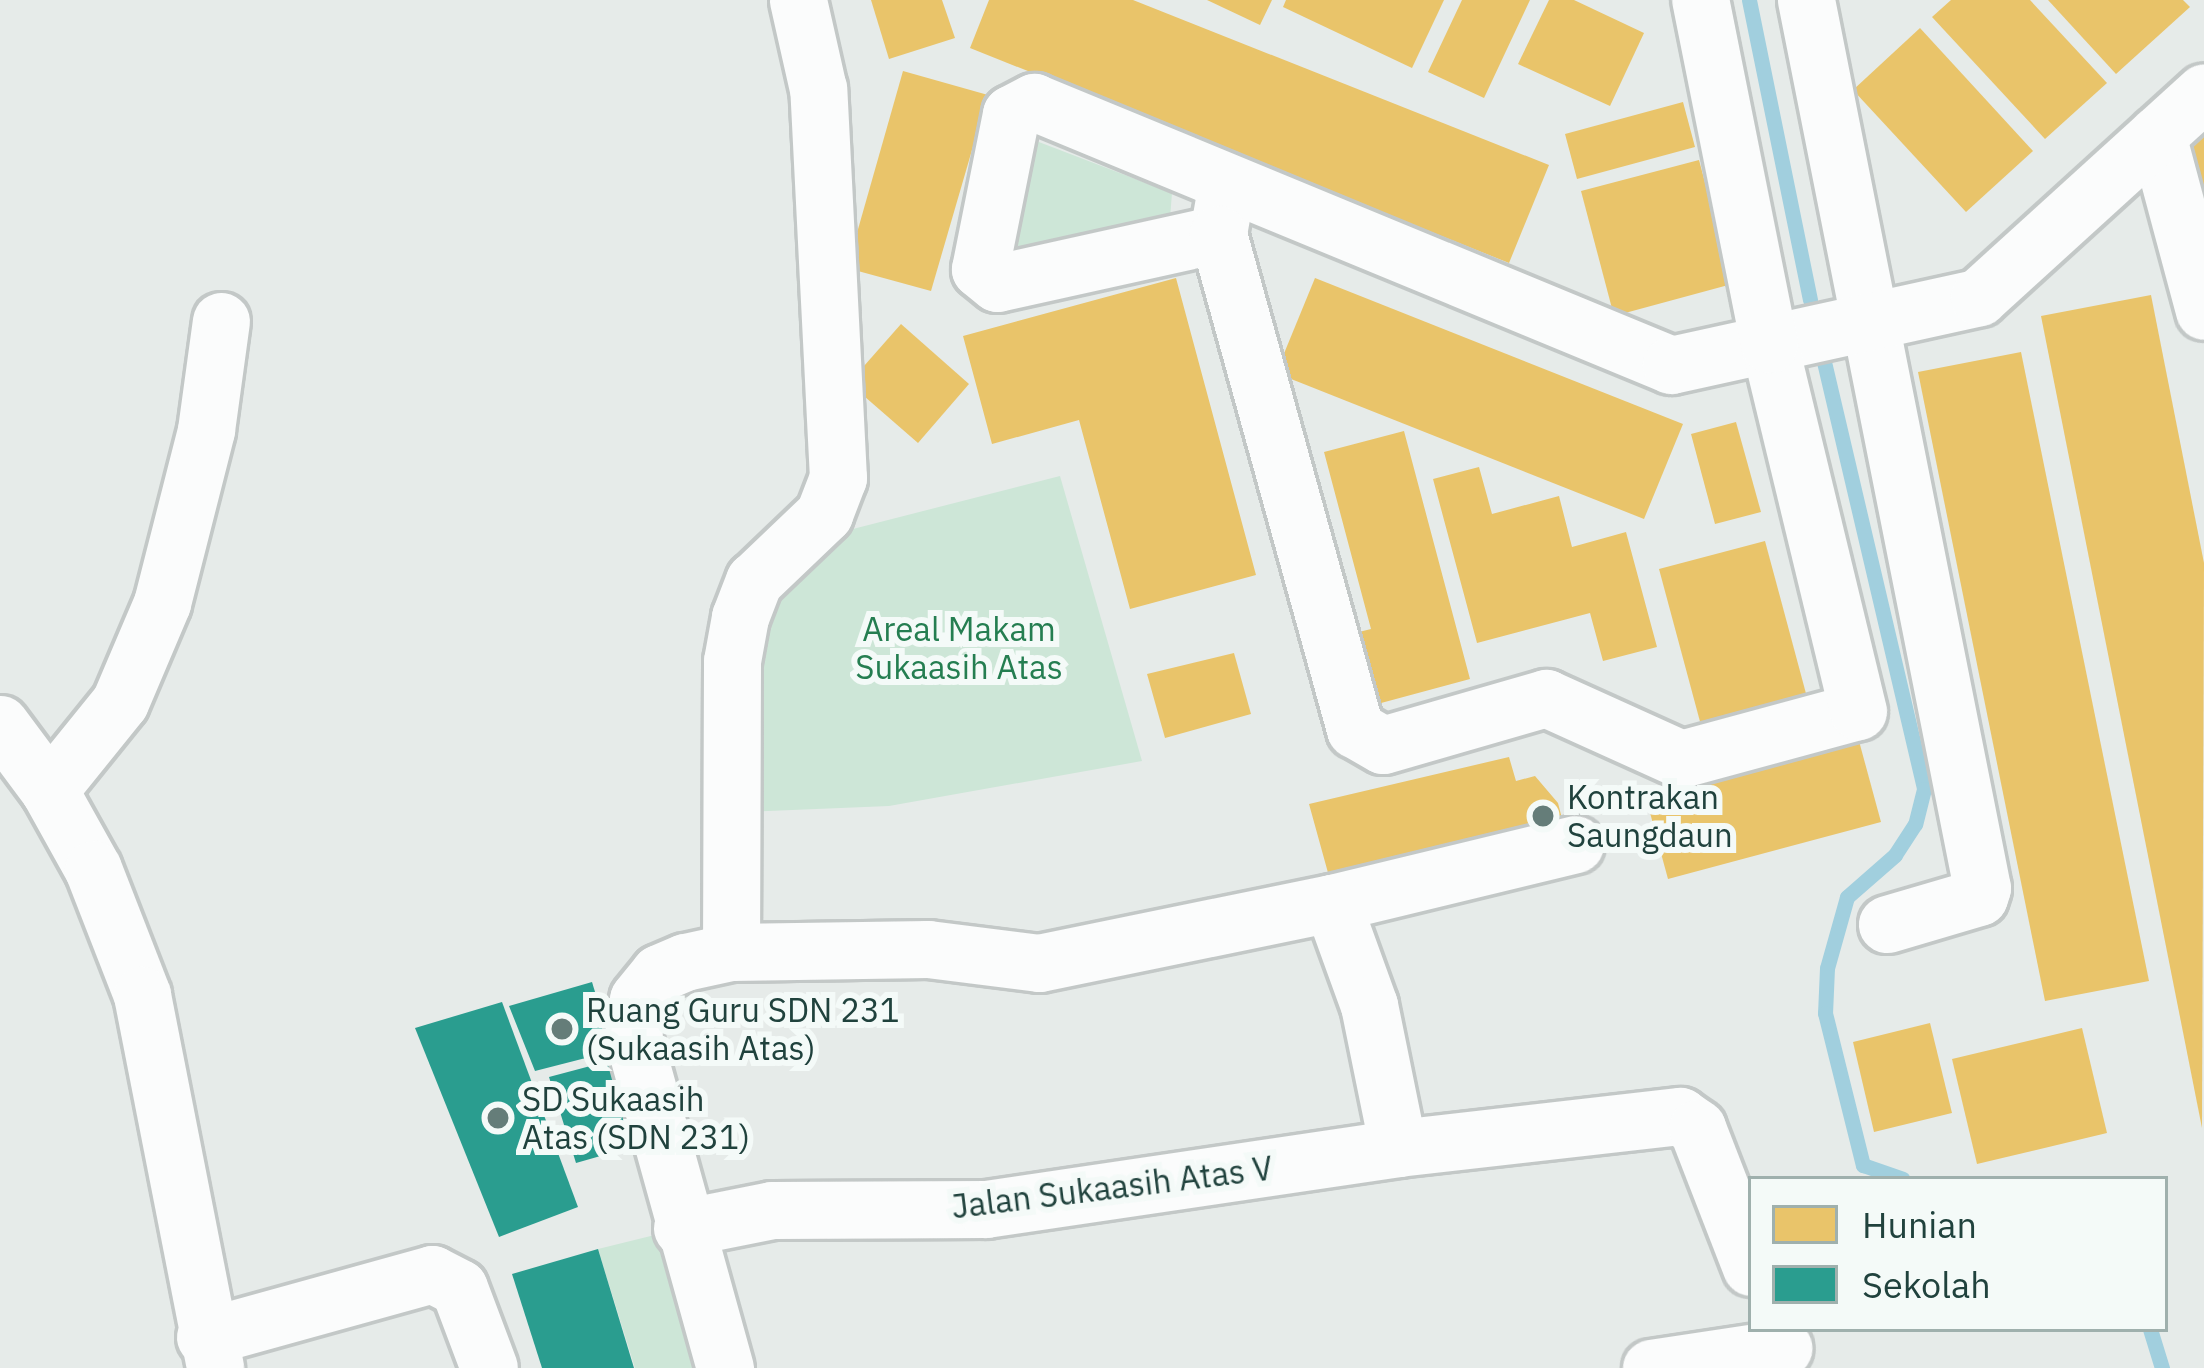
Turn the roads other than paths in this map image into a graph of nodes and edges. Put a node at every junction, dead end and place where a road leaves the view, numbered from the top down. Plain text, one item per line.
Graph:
1 (798, 0) edge
2 (1700, 0) edge
3 (1806, 0) edge
4 (2204, 92) edge
5 (2157, 135) junction
6 (2204, 311) edge
7 (1872, 320) junction
8 (221, 321) dead end
9 (1769, 344) junction
10 (0, 724) edge
11 (49, 790) junction
12 (1575, 844) dead end
13 (1332, 902) junction
14 (1887, 924) dead end
15 (731, 952) junction
16 (1398, 1148) junction
17 (682, 1228) junction
18 (1748, 1259) edge
19 (1783, 1348) edge
20 (210, 1352) edge
21 (489, 1368) edge
22 (725, 1368) edge
23 (1651, 1368) edge

1 - 15 street
2 - 9 street
3 - 7 street
4 - 5 street
5 - 6 street
5 - 7 street
7 - 9 street
7 - 14 street
8 - 11 street
9 - 9 street
10 - 11 street
11 - 20 street
12 - 13 street
13 - 15 street
13 - 16 street
15 - 17 street
16 - 17 street, Jalan Sukaasih Atas V
16 - 18 street, Jalan Sukaasih Atas V
17 - 22 street
19 - 23 street
20 - 21 street

